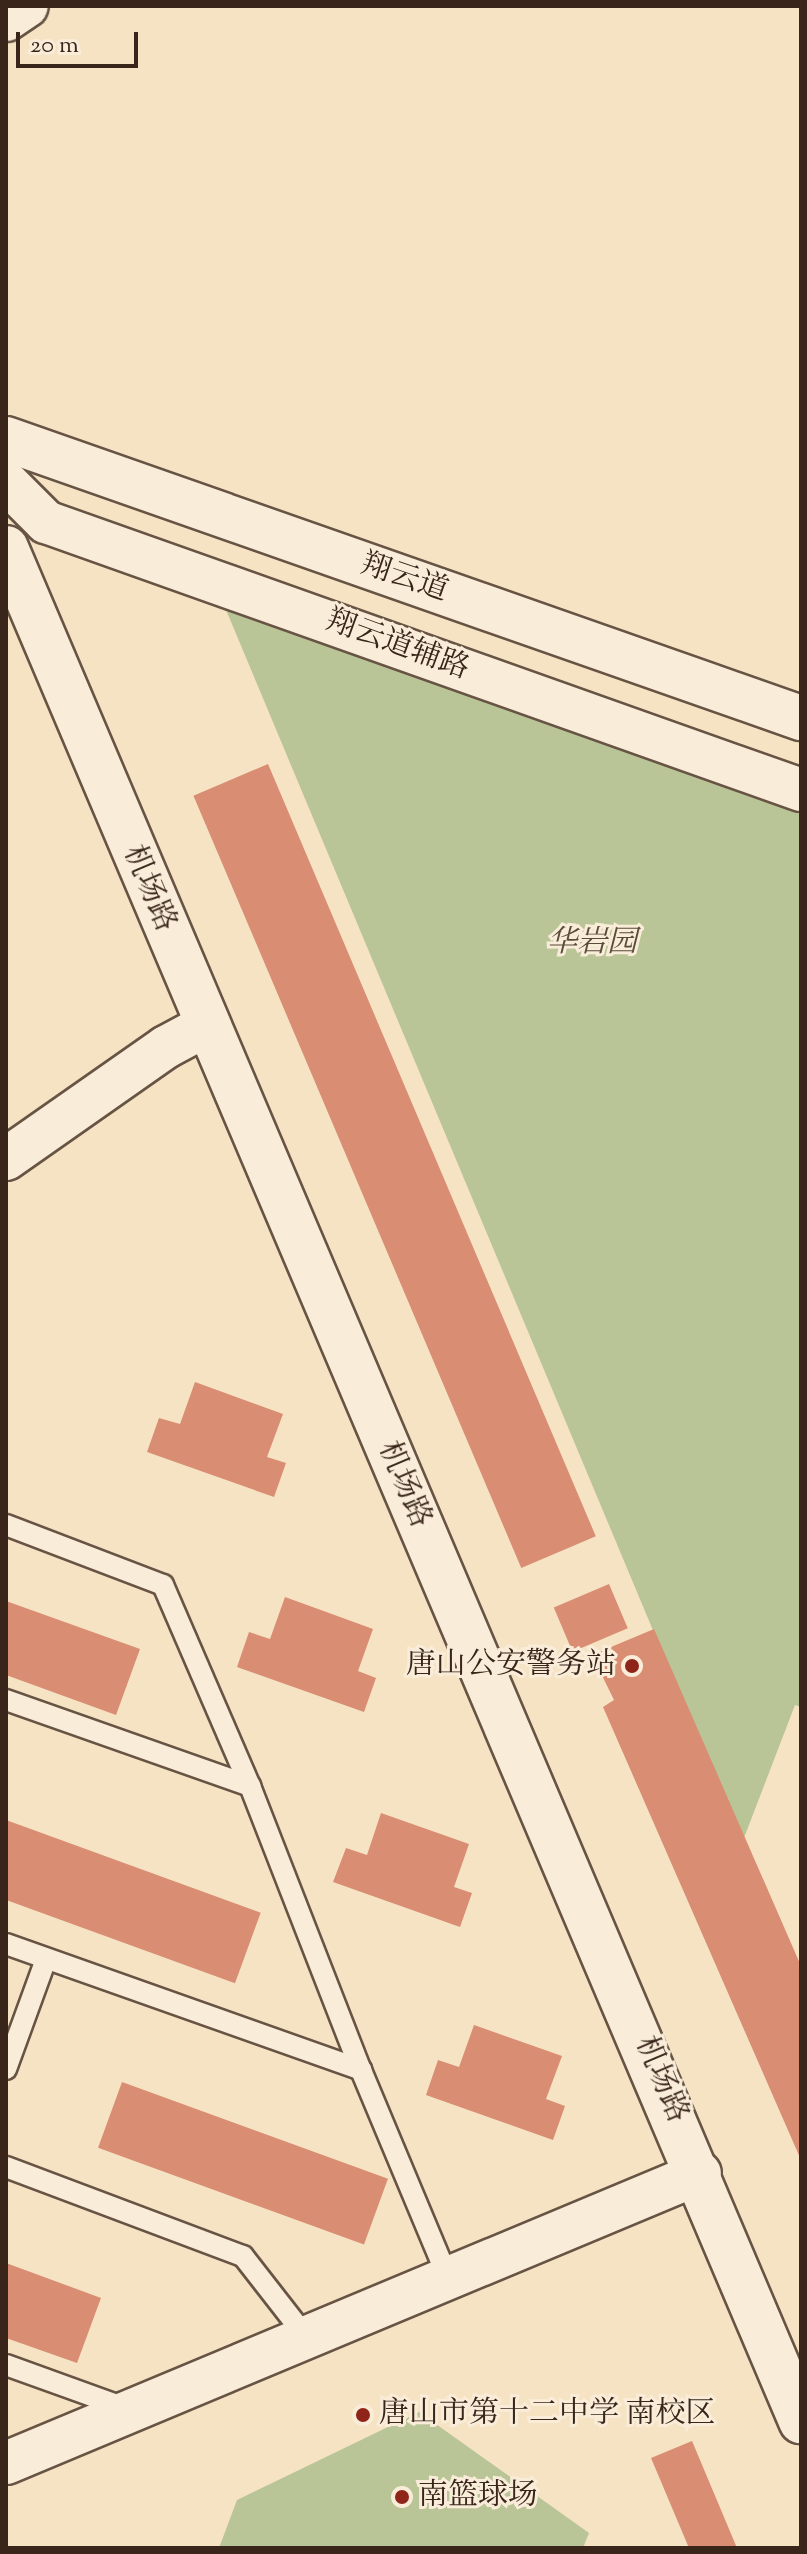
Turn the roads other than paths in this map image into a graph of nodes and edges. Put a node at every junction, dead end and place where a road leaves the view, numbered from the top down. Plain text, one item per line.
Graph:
1 (27, 6) edge
2 (6, 20) edge
3 (6, 439) edge
4 (6, 482) edge
5 (6, 548) edge
6 (801, 718) edge
7 (801, 790) edge
8 (205, 1026) junction
9 (6, 1159) edge
10 (6, 1525) edge
11 (6, 1700) edge
12 (250, 1786) junction
13 (6, 1944) edge
14 (46, 1959) junction
15 (6, 2069) edge
16 (361, 2070) junction
17 (6, 2167) edge
18 (700, 2173) junction
19 (448, 2278) junction
20 (306, 2337) junction
21 (6, 2365) edge
22 (132, 2410) junction
23 (801, 2421) edge
24 (6, 2463) edge

1 - 2 street
3 - 6 street, 翔云道
4 - 7 street, 翔云道辅路
5 - 8 street, 机场路
8 - 9 street
8 - 18 street, 机场路
10 - 12 lane
11 - 12 lane
12 - 16 lane
13 - 14 lane
14 - 15 lane
14 - 16 lane
16 - 19 lane
17 - 20 lane
18 - 19 street
18 - 23 street, 机场路
19 - 20 street
20 - 22 street
21 - 22 lane
22 - 24 street

